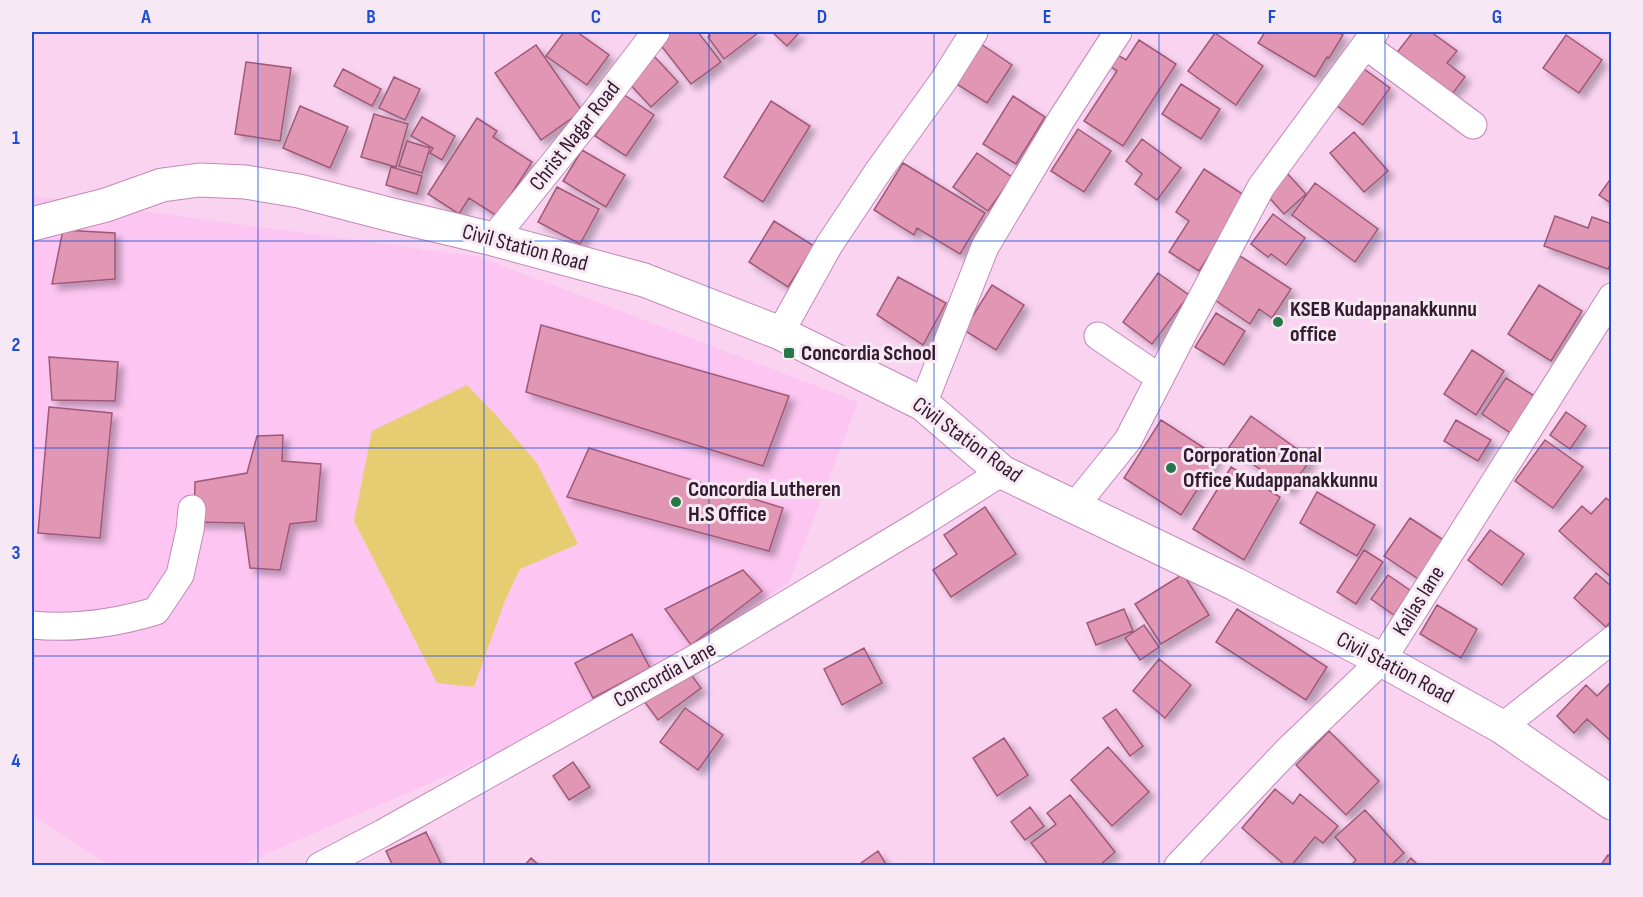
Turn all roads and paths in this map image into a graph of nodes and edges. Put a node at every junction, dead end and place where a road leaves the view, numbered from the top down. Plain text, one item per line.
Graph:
1 (656, 32) edge
2 (974, 32) edge
3 (1118, 32) edge
4 (1370, 38) edge
5 (1473, 125) dead end
6 (32, 224) edge
7 (493, 239) junction
8 (1611, 297) edge
9 (780, 333) junction
10 (1098, 336) dead end
11 (1160, 378) junction
12 (923, 404) junction
13 (1002, 472) junction
14 (1074, 507) junction
15 (192, 509) dead end
16 (32, 625) edge
17 (1611, 640) edge
18 (1382, 660) junction
19 (1502, 727) junction
20 (1611, 803) edge
21 (320, 866) edge
22 (1179, 866) edge

1 - 7 street, Christ Nagar Road
2 - 9 street
3 - 12 street
4 - 5 street
4 - 11 street
6 - 7 main road, Civil Station Road
7 - 9 main road, Civil Station Road
8 - 18 street, Kailas lane
9 - 12 main road, Civil Station Road
10 - 11 street
11 - 14 street
12 - 13 main road, Civil Station Road
13 - 14 main road, Civil Station Road
13 - 21 street, Concordia Lane
14 - 18 main road, Civil Station Road
15 - 16 street
17 - 19 street
18 - 19 main road, Civil Station Road
18 - 22 street, Kailas lane
19 - 20 main road, Civil Station Road

